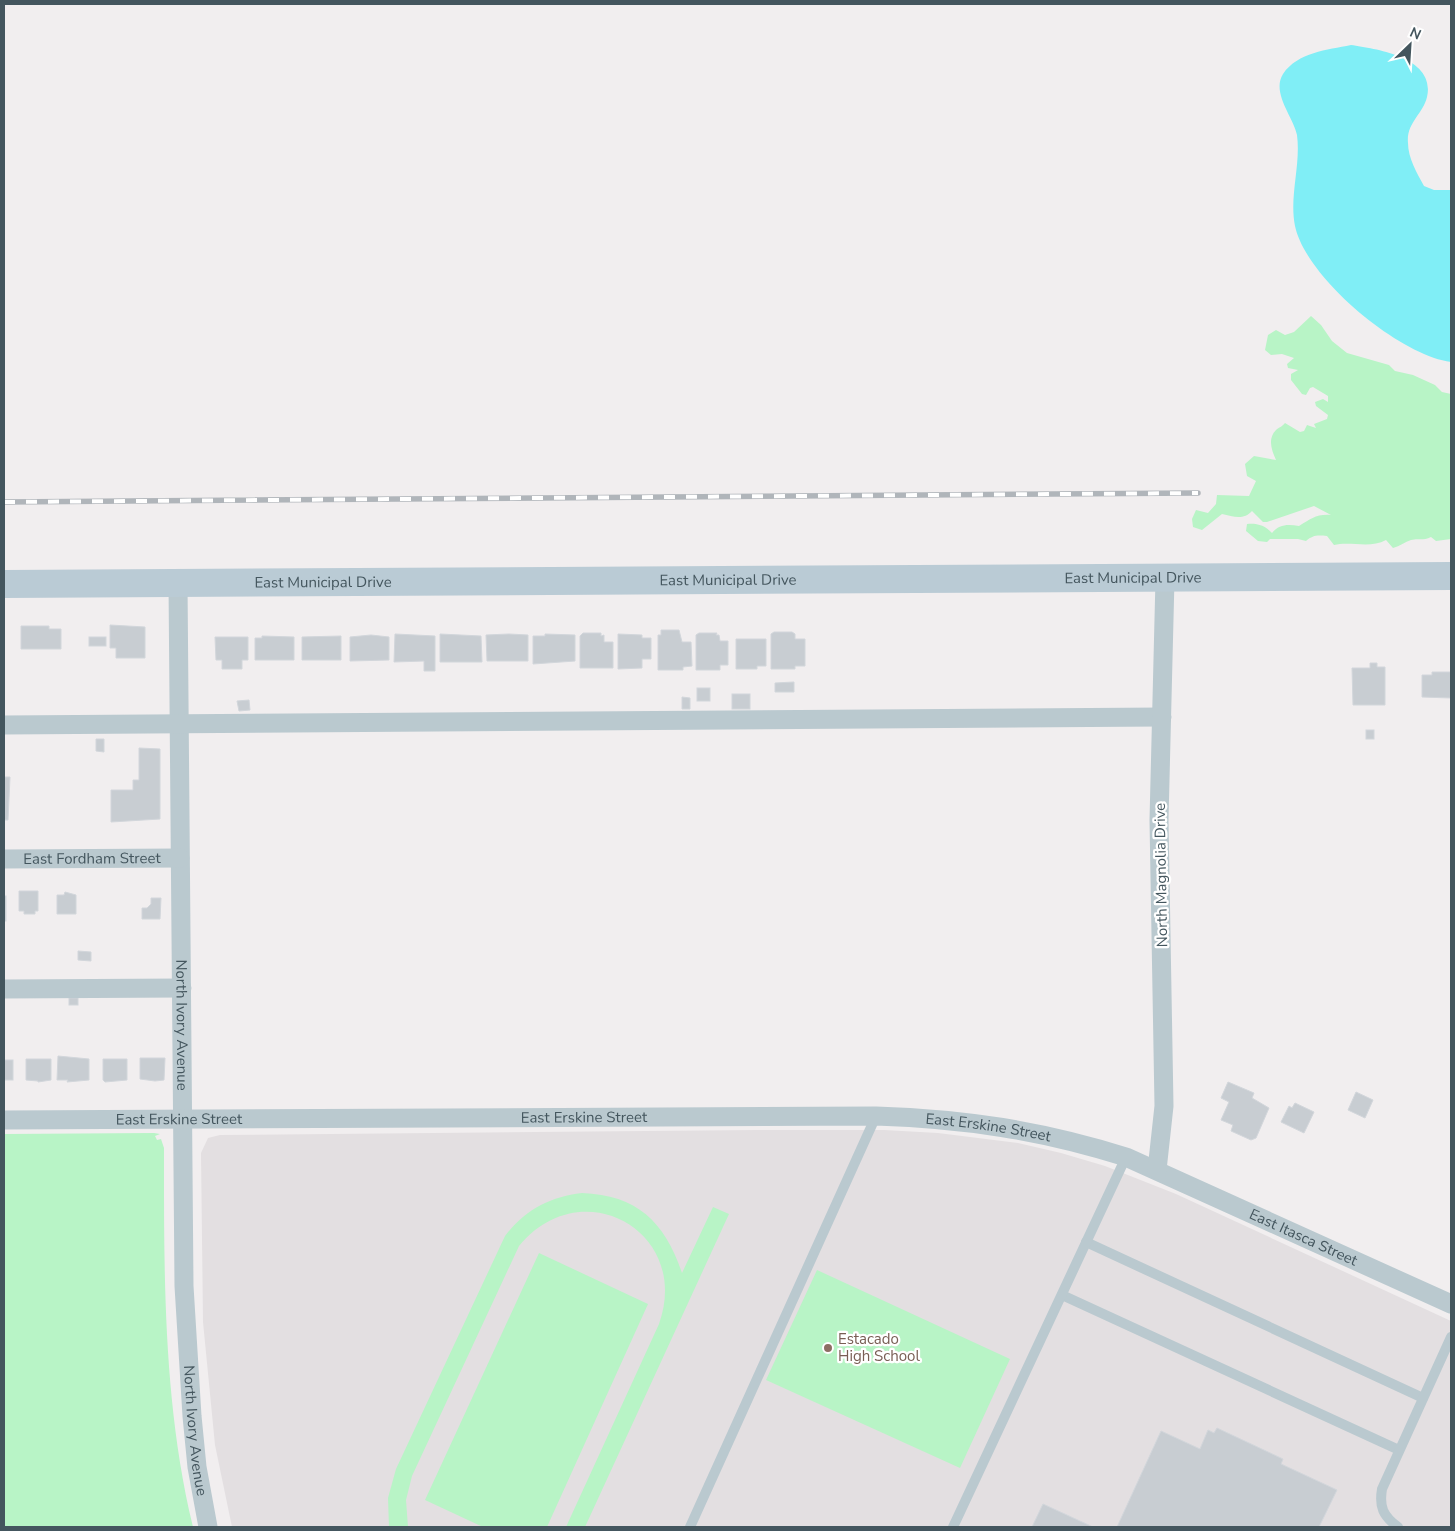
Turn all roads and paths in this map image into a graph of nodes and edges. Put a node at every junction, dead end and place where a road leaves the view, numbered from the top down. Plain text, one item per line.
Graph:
1 (1451, 576) edge
2 (1165, 579) junction
3 (178, 583) junction
4 (4, 584) edge
5 (1162, 717) junction
6 (179, 724) junction
7 (4, 725) edge
8 (180, 858) junction
9 (4, 859) edge
10 (182, 988) junction
11 (4, 989) edge
12 (876, 1116) junction
13 (184, 1118) junction
14 (4, 1120) edge
15 (1126, 1157) junction
16 (1157, 1170) junction
17 (1086, 1242) junction
18 (1062, 1295) junction
19 (1451, 1304) edge
20 (1451, 1337) edge
21 (1423, 1398) junction
22 (1399, 1450) junction
23 (208, 1527) edge
24 (690, 1527) edge
25 (953, 1527) edge
26 (1398, 1527) edge

1 - 2 street, East Municipal Drive
2 - 3 street, East Municipal Drive
2 - 5 street, North Magnolia Drive
3 - 4 street, East Municipal Drive
3 - 6 street, North Ivory Avenue
5 - 6 street
5 - 16 street, North Magnolia Drive
6 - 7 street
6 - 8 street, North Ivory Avenue
8 - 9 street, East Fordham Street
8 - 10 street, North Ivory Avenue
10 - 11 street
10 - 13 street, North Ivory Avenue
12 - 13 street, East Erskine Street
12 - 15 street, East Erskine Street
12 - 24 lane
13 - 14 street, East Erskine Street
13 - 23 street, North Ivory Avenue
15 - 16 street, East Erskine Street
15 - 17 lane
16 - 19 street, East Itasca Street
17 - 18 lane
17 - 21 lane
18 - 22 lane
18 - 25 lane
20 - 21 lane
21 - 22 lane
22 - 26 lane

